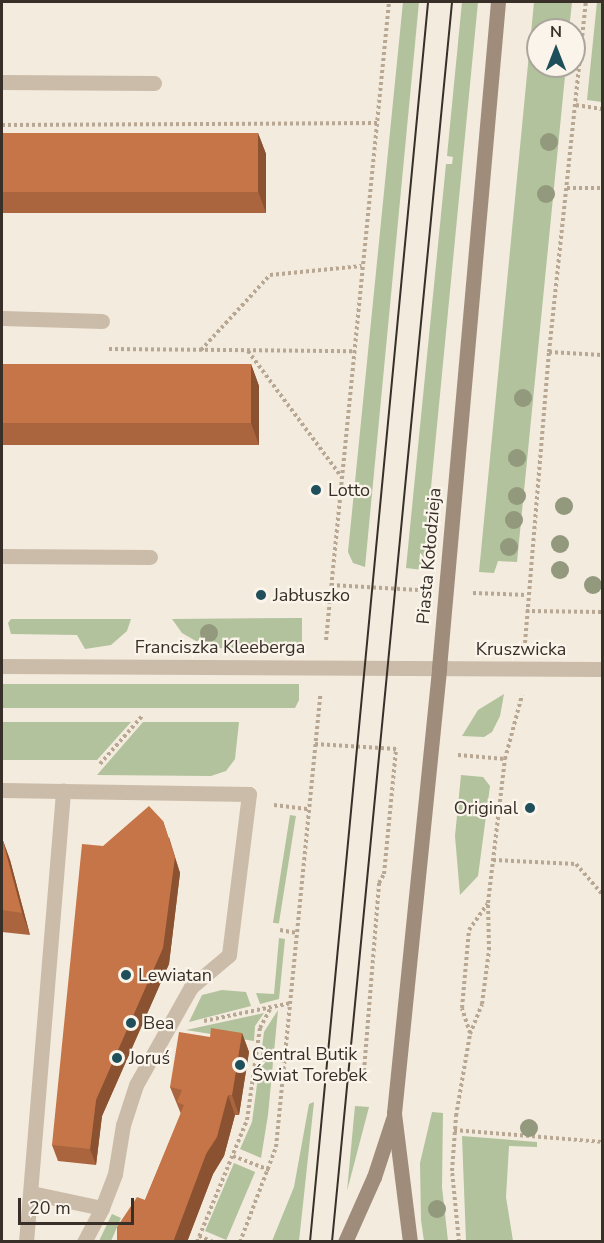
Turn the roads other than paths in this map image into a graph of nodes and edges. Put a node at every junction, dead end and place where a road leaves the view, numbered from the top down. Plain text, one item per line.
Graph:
1 (498, 2) edge
2 (2, 82) edge
3 (154, 83) dead end
4 (2, 318) edge
5 (102, 321) dead end
6 (2, 556) edge
7 (150, 557) dead end
8 (2, 666) edge
9 (439, 668) junction
10 (603, 669) edge
11 (2, 790) edge
12 (63, 791) junction
13 (394, 1113) junction
14 (31, 1193) junction
15 (102, 1208) junction
16 (26, 1242) edge
17 (84, 1242) edge
18 (345, 1242) edge
19 (410, 1242) edge

1 - 9 street, Piasta Kołodzieja
2 - 3 street
4 - 5 street
6 - 7 street
8 - 9 street, Franciszka Kleeberga
9 - 10 street, Kruszwicka
9 - 13 street, Piasta Kołodzieja
11 - 12 street
12 - 14 street
12 - 15 street
13 - 18 street, Piasta Kołodzieja
13 - 19 street, Piasta Kołodzieja
14 - 15 street
14 - 16 street
15 - 17 street

